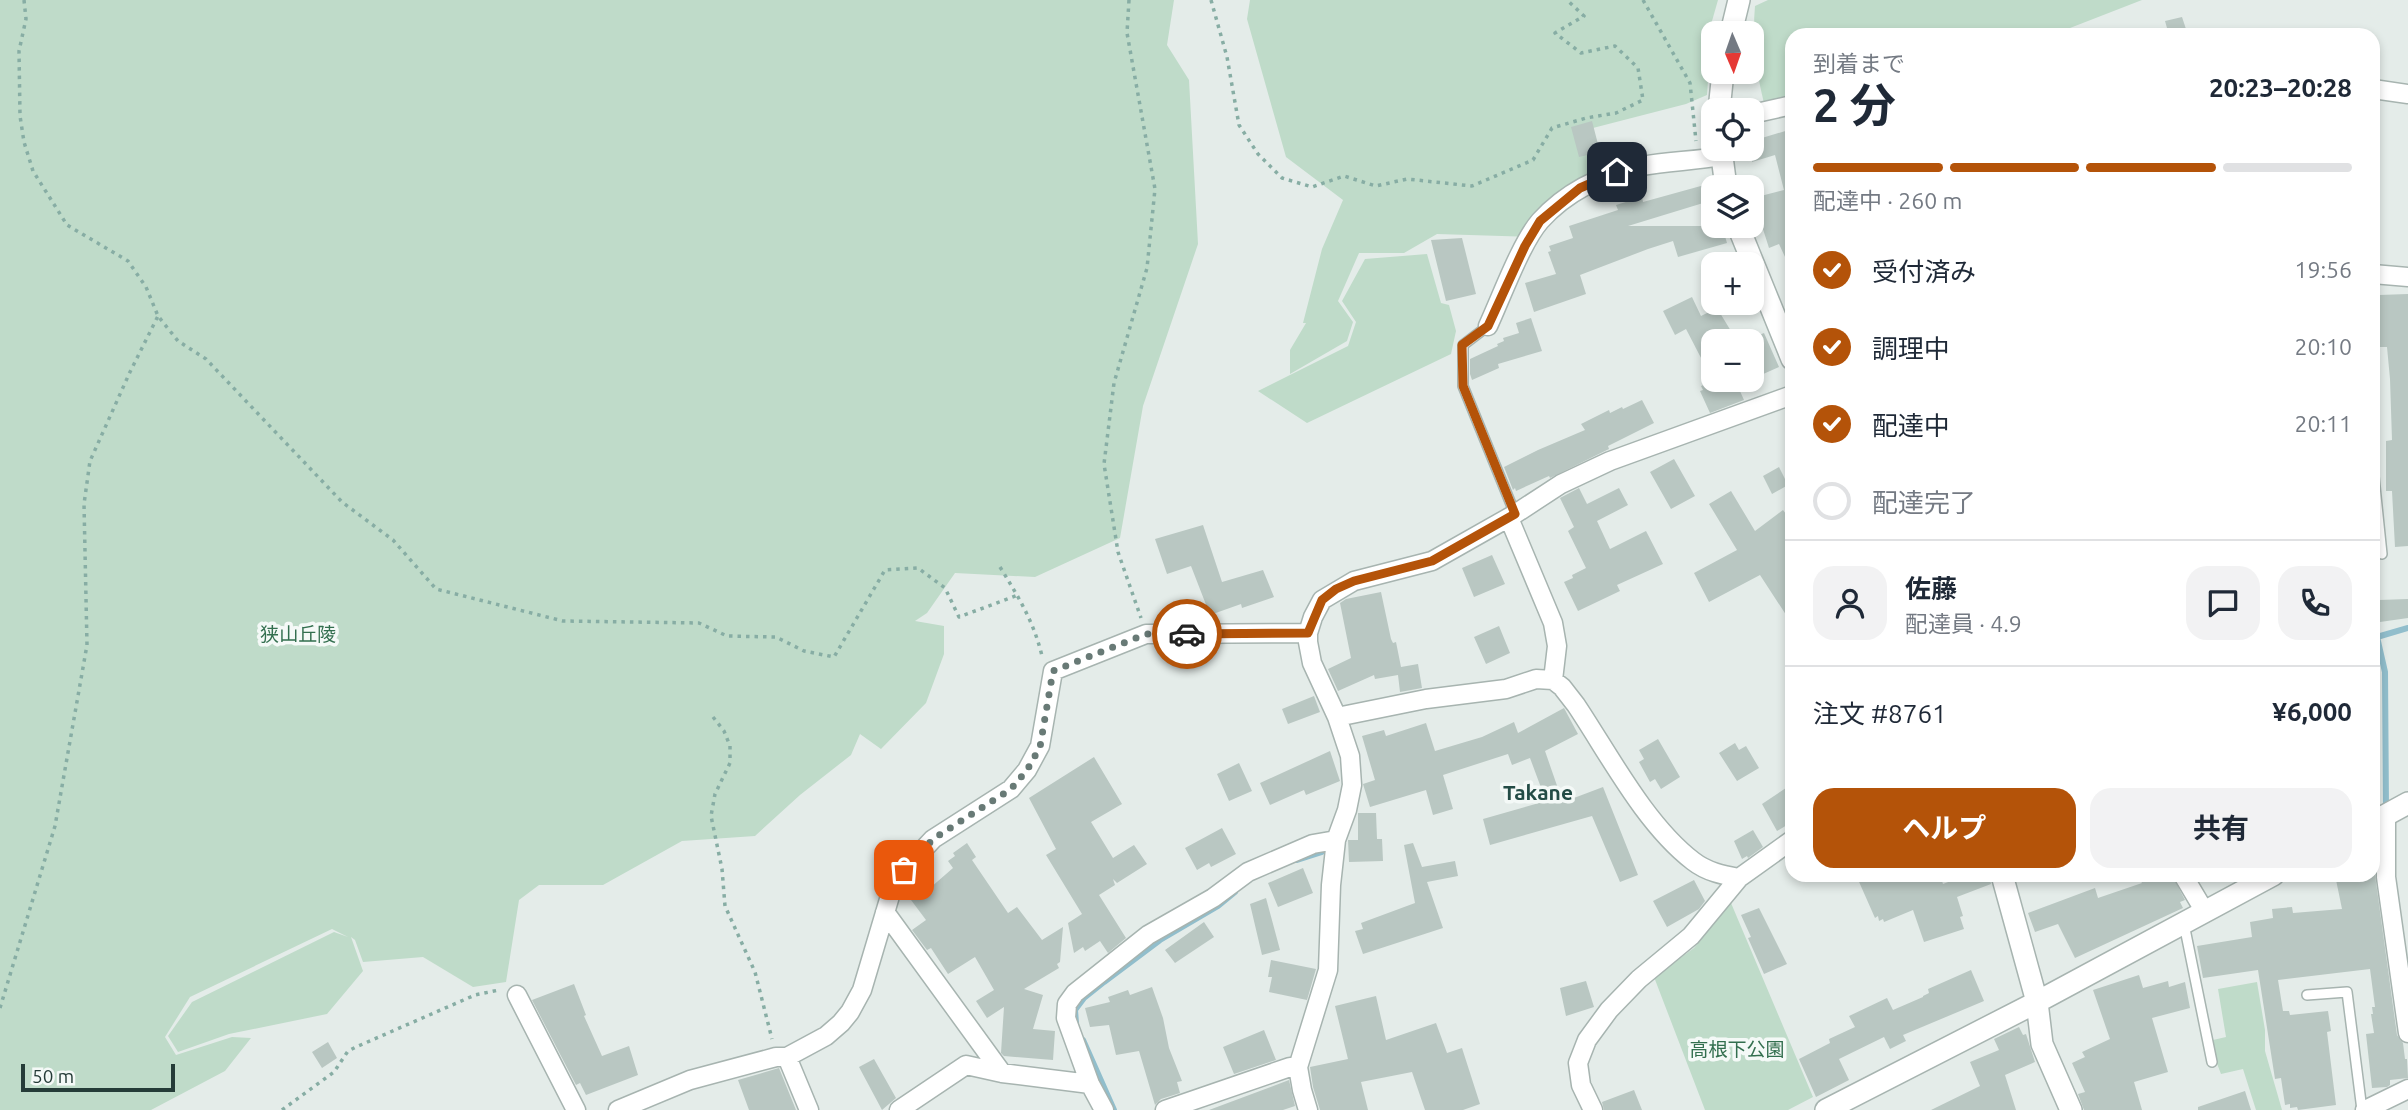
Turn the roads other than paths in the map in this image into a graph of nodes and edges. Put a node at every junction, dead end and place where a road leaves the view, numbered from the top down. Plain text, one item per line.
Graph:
1 (1739, 0) edge
2 (1734, 21) edge
3 (2380, 90) edge
4 (2408, 94) edge
5 (1785, 107) edge
6 (1764, 111) edge
7 (1701, 160) edge
8 (1743, 238) edge
9 (2380, 275) edge
10 (2408, 277) edge
11 (1488, 326) joint
12 (1785, 342) edge
13 (1785, 398) edge
14 (1512, 516) junction
15 (2380, 535) edge
16 (2382, 554) dead end
17 (1308, 633) junction
18 (1553, 680) junction
19 (1337, 717) junction
20 (2408, 803) edge
21 (2380, 818) edge
22 (2380, 827) edge
23 (1336, 840) junction
24 (1785, 845) edge
25 (1739, 878) junction
26 (2004, 882) edge
27 (2187, 882) edge
28 (2260, 882) edge
29 (885, 912) junction
30 (2205, 912) junction
31 (2184, 923) junction
32 (517, 995) road end
33 (2307, 995) dead end
34 (2037, 1002) junction
35 (2408, 1033) edge
36 (782, 1057) junction
37 (2212, 1062) dead end
38 (1298, 1067) junction
39 (1002, 1073) junction
40 (1090, 1084) junction
41 (2408, 1088) edge
42 (576, 1110) edge
43 (618, 1110) edge
44 (809, 1110) edge
45 (899, 1110) edge
46 (1104, 1110) edge
47 (1165, 1110) edge
48 (1308, 1110) edge
49 (1593, 1110) edge
50 (1826, 1110) edge
51 (2071, 1110) edge
52 (2364, 1110) edge

1 - 2 street
3 - 4 street
5 - 6 street
7 - 11 street
8 - 12 street
9 - 10 street
11 - 14 lane
13 - 14 street
14 - 17 street
14 - 18 street
15 - 16 lane
17 - 19 street
17 - 29 street
18 - 19 street
18 - 25 street
19 - 23 street
20 - 21 street
22 - 35 street
23 - 38 street
23 - 40 street
24 - 25 street
25 - 49 street
26 - 34 street
27 - 30 street
28 - 30 street
29 - 36 street
29 - 39 street
30 - 31 street
31 - 34 street
31 - 37 lane
32 - 42 street
33 - 52 lane
34 - 50 street
34 - 51 street
36 - 43 street
36 - 44 street
38 - 47 street
38 - 48 street
39 - 40 street
39 - 45 street
40 - 46 street
41 - 52 street

